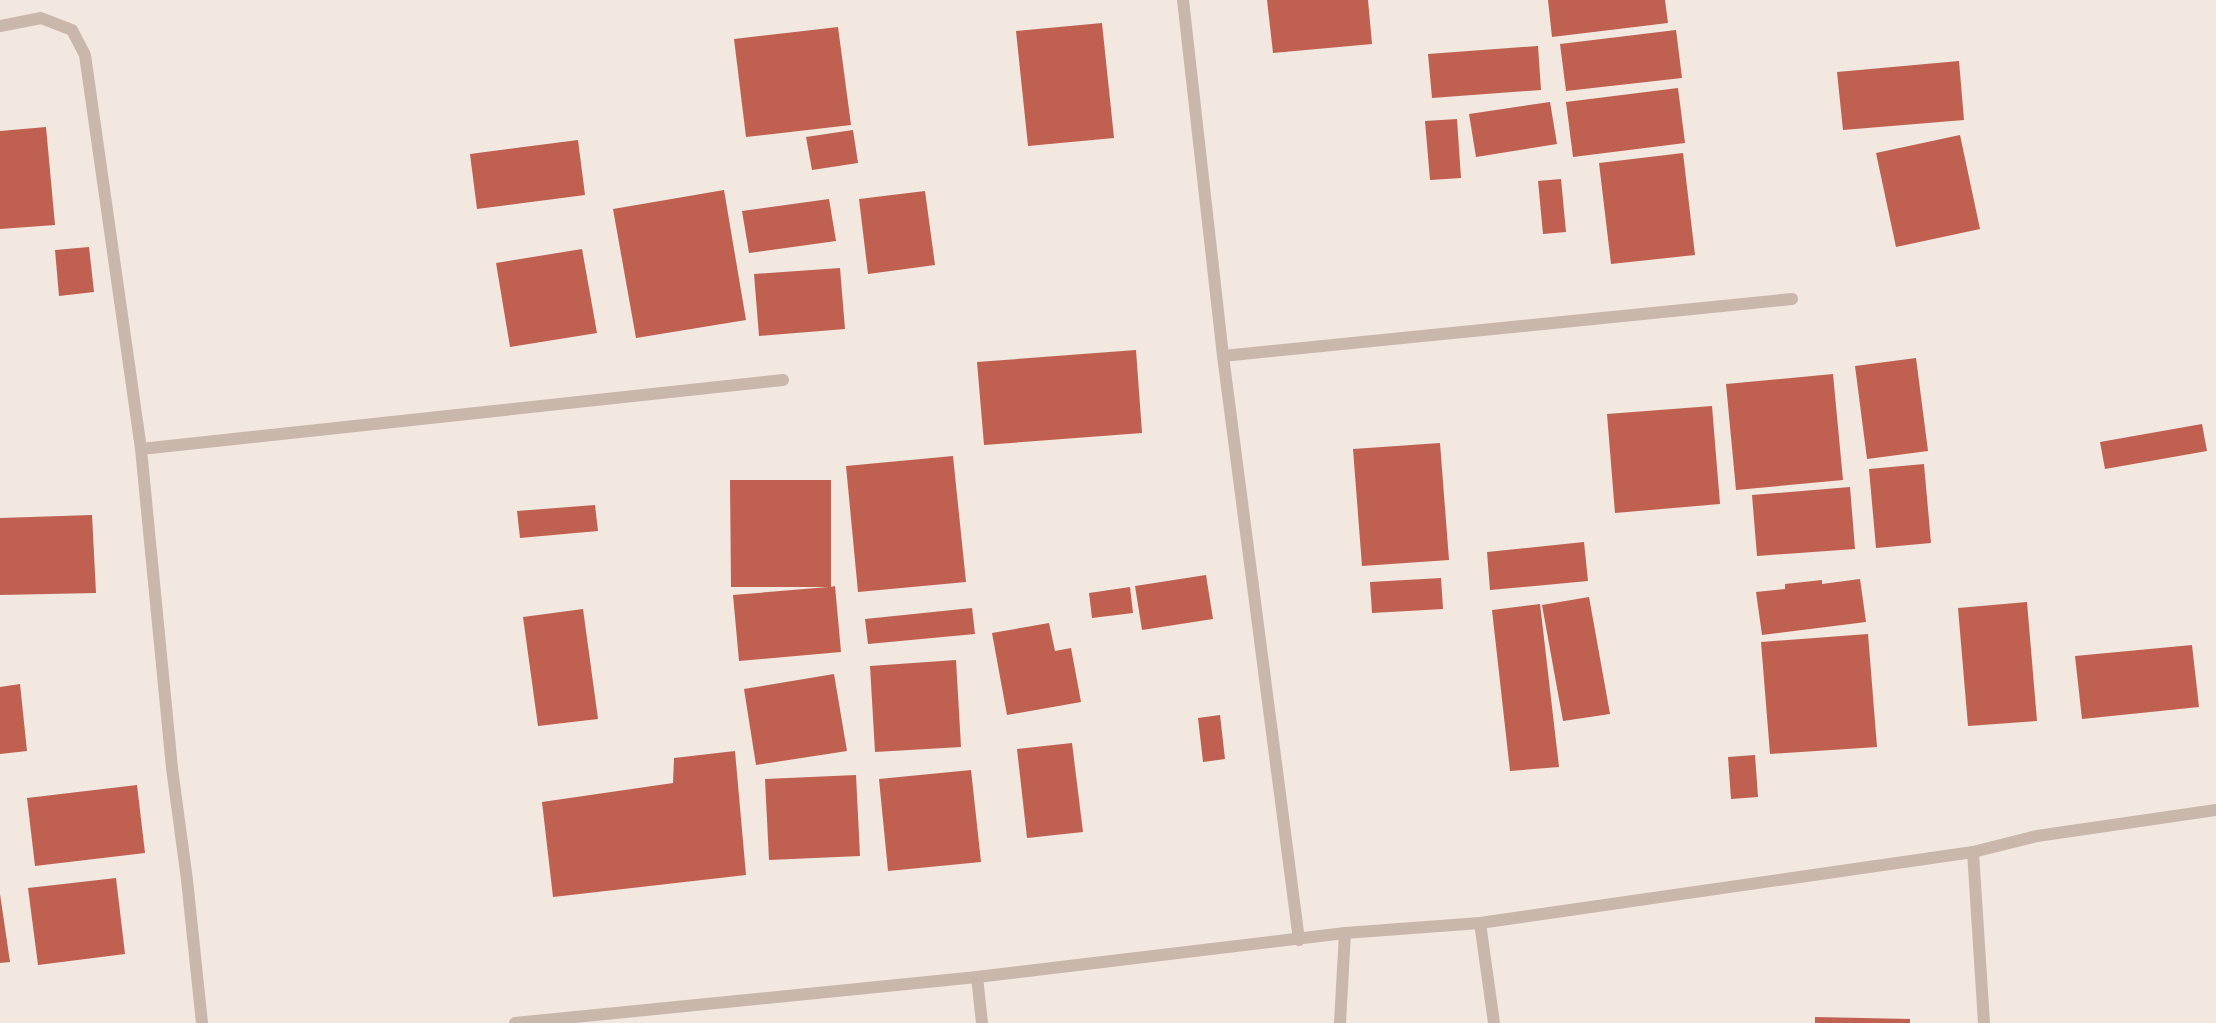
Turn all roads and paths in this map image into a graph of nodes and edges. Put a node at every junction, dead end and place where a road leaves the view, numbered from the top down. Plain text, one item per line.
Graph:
1 (1183, 0) edge
2 (0, 26) edge
3 (1792, 299) dead end
4 (1223, 356) junction
5 (783, 380) dead end
6 (141, 448) junction
7 (2216, 810) edge
8 (1972, 852) junction
9 (1480, 923) junction
10 (1345, 933) junction
11 (1298, 940) junction
12 (977, 977) junction
13 (202, 1023) edge
14 (515, 1023) edge
15 (982, 1023) edge
16 (1340, 1023) edge
17 (1494, 1023) edge
18 (1984, 1023) edge

1 - 4 street
2 - 6 street
3 - 4 street
4 - 11 street
5 - 6 street
6 - 13 street
7 - 8 street
8 - 9 street
8 - 18 street
9 - 10 street
9 - 17 street
10 - 11 street
10 - 16 street
11 - 12 street
12 - 14 street
12 - 15 street

